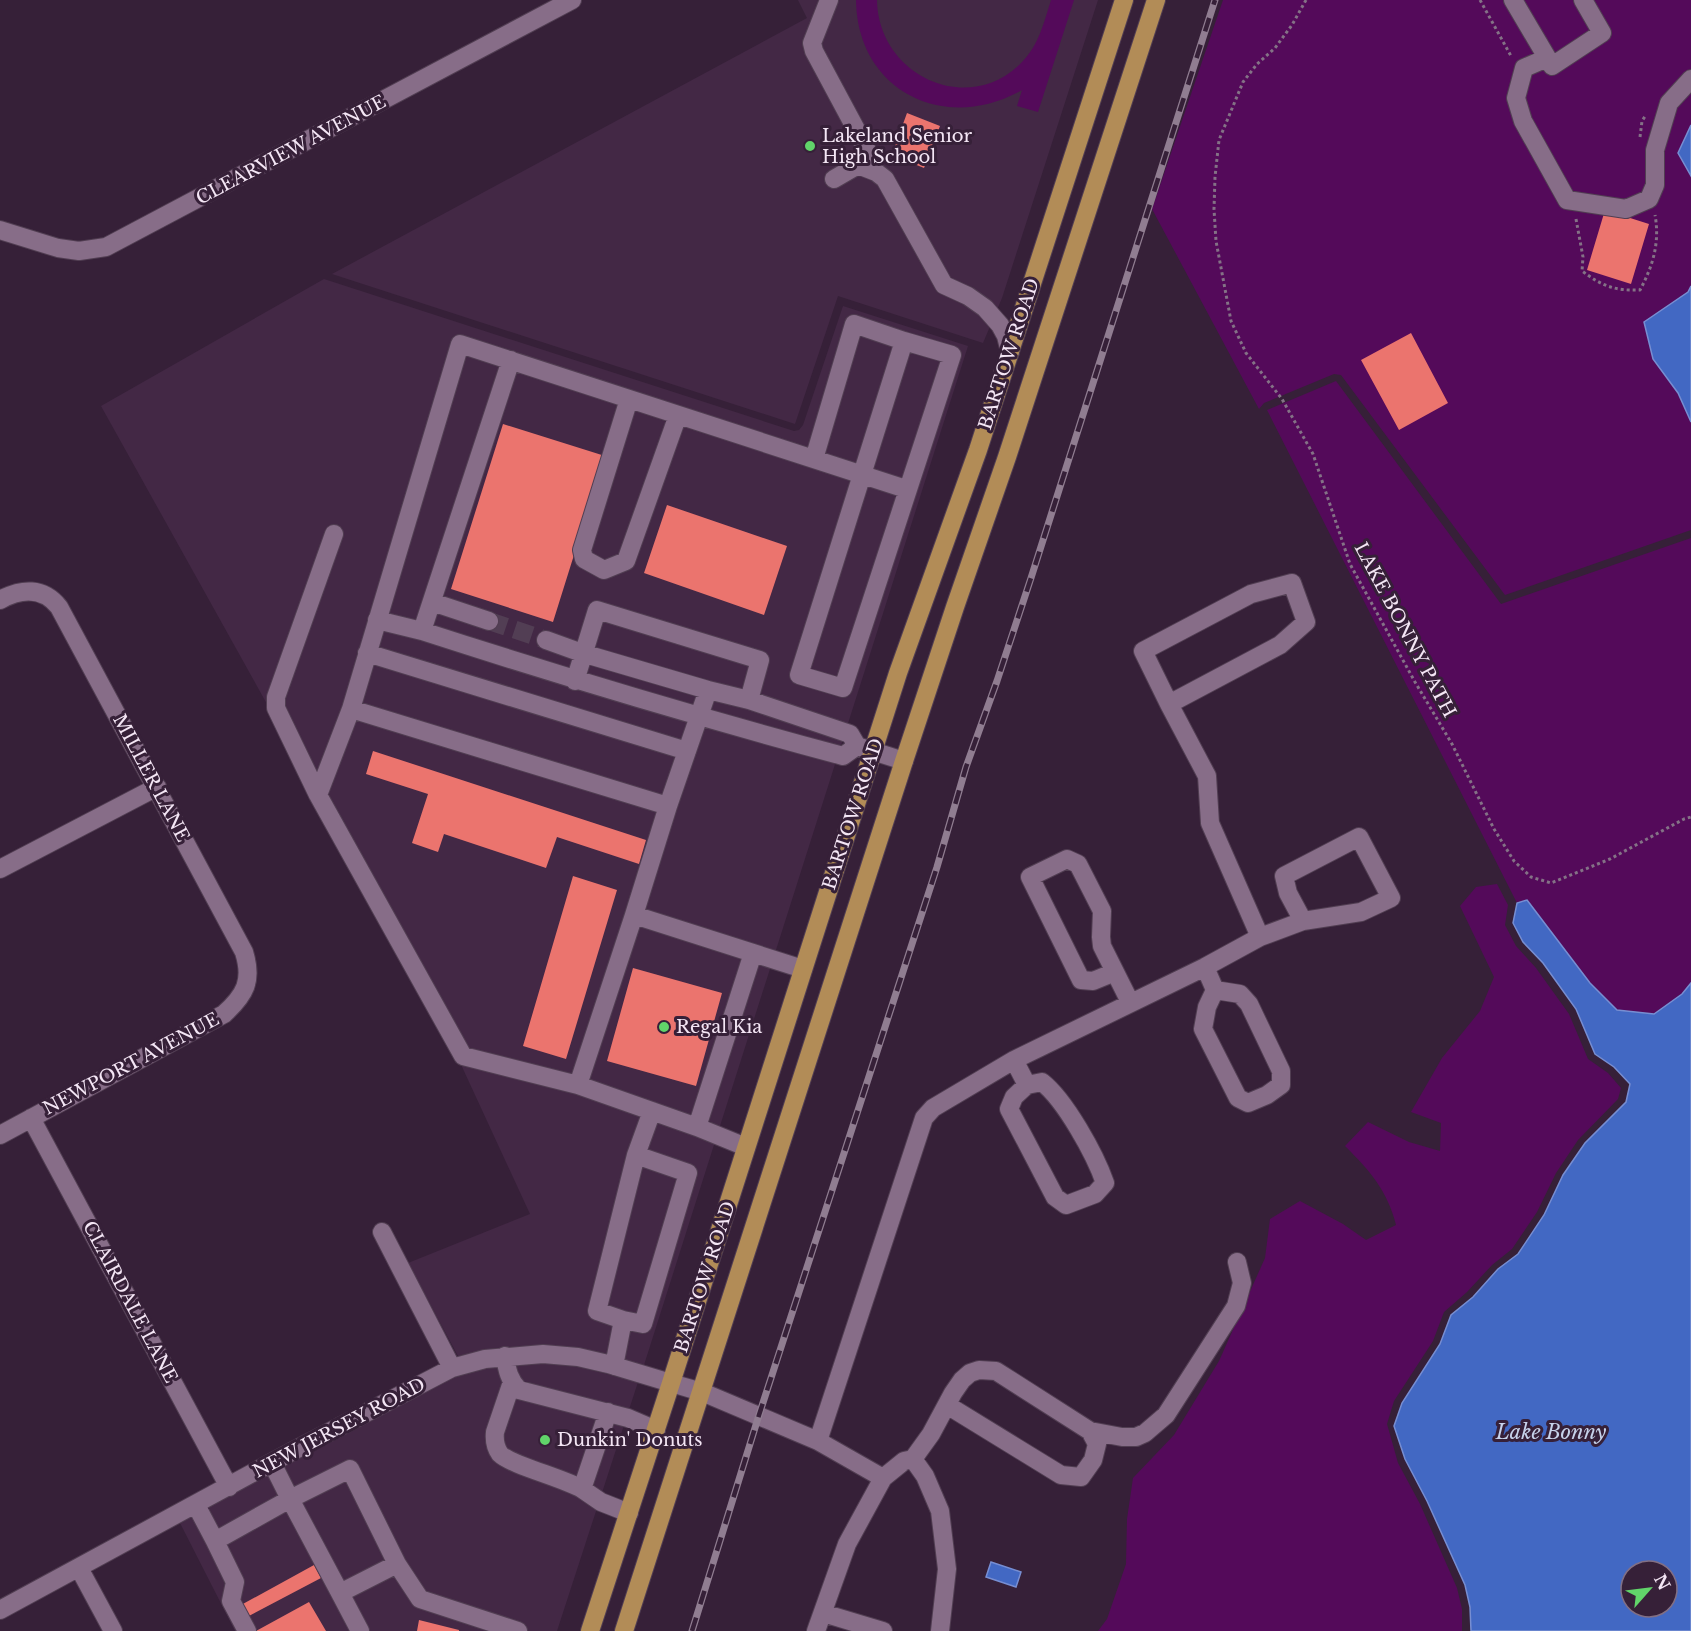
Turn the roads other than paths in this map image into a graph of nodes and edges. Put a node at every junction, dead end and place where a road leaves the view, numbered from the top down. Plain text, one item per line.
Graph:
1 (572, 0) edge
2 (829, 0) edge
3 (1124, 0) edge
4 (1155, 0) edge
5 (1513, 0) edge
6 (1583, 0) edge
7 (1547, 58) junction
8 (1691, 79) edge
9 (858, 165) junction
10 (834, 179) dead end
11 (0, 230) edge
12 (904, 341) junction
13 (1010, 352) junction
14 (511, 360) junction
15 (629, 399) junction
16 (678, 415) junction
17 (814, 459) junction
18 (862, 475) junction
19 (906, 489) junction
20 (334, 534) dead end
21 (0, 600) edge
22 (432, 602) junction
23 (377, 620) junction
24 (489, 621) tunnel mouth
25 (422, 631) junction
26 (546, 640) tunnel mouth
27 (368, 653) junction
28 (582, 653) junction
29 (575, 681) junction
30 (708, 690) junction
31 (749, 700) junction
32 (1169, 704) junction
33 (351, 709) junction
34 (699, 717) junction
35 (865, 749) junction
36 (687, 751) junction
37 (904, 761) junction
38 (157, 787) junction
39 (318, 795) junction
40 (668, 806) junction
41 (0, 869) edge
42 (634, 915) junction
43 (1303, 921) junction
44 (1260, 937) junction
45 (753, 953) junction
46 (1205, 967) junction
47 (803, 969) junction
48 (1115, 972) junction
49 (248, 979) joint
50 (1215, 990) junction
51 (1130, 1002) junction
52 (1014, 1060) junction
53 (578, 1085) junction
54 (1027, 1085) junction
55 (652, 1111) junction
56 (31, 1118) junction
57 (697, 1127) junction
58 (0, 1135) edge
59 (746, 1147) junction
60 (636, 1155) junction
61 (381, 1232) dead end
62 (1237, 1262) dead end
63 (622, 1320) junction
64 (505, 1356) junction
65 (614, 1365) junction
66 (452, 1368) junction
67 (512, 1382) junction
68 (671, 1383) junction
69 (702, 1392) junction
70 (946, 1405) junction
71 (608, 1412) junction
72 (656, 1430) junction
73 (1090, 1431) junction
74 (818, 1441) junction
75 (913, 1459) junction
76 (272, 1463) junction
77 (883, 1478) junction
78 (229, 1487) junction
79 (582, 1489) junction
80 (290, 1499) junction
81 (196, 1505) junction
82 (629, 1513) junction
83 (215, 1541) junction
84 (397, 1564) junction
85 (79, 1568) junction
86 (340, 1593) junction
87 (0, 1610) edge
88 (823, 1613) junction
89 (113, 1631) edge
90 (247, 1631) edge
91 (360, 1631) edge
92 (518, 1631) edge
93 (590, 1631) edge
94 (624, 1631) edge
95 (816, 1631) edge
96 (883, 1631) edge
97 (940, 1631) edge

1 - 11 street, CLEARVIEW AVENUE
2 - 9 street
3 - 13 main road, BARTOW ROAD
4 - 37 main road, BARTOW ROAD
5 - 7 street
6 - 7 street
7 - 8 street
9 - 10 street
9 - 13 street
12 - 17 street
12 - 18 street
12 - 19 street
13 - 35 main road, BARTOW ROAD
14 - 15 street
14 - 22 street
14 - 23 street
15 - 16 street
15 - 16 street
16 - 17 street
17 - 18 street
18 - 19 street
18 - 19 street
20 - 39 street
21 - 38 street, MILLER LANE
22 - 24 street
22 - 25 street
23 - 25 street
23 - 27 street
25 - 29 street
26 - 28 street
27 - 33 street
27 - 36 street
28 - 29 street
28 - 30 street
28 - 31 street
29 - 34 street
30 - 31 street
30 - 34 street
31 - 35 street
32 - 32 street
32 - 44 street
33 - 39 street
33 - 40 street
34 - 35 street
34 - 36 street
35 - 37 street
35 - 47 main road, BARTOW ROAD
36 - 40 street
37 - 69 main road, BARTOW ROAD
38 - 41 street
38 - 49 street, MILLER LANE
39 - 53 street
40 - 42 street
42 - 45 street
42 - 53 street
43 - 43 street
43 - 44 street
44 - 46 street
45 - 47 street
45 - 57 street
46 - 50 street
46 - 51 street
47 - 59 main road, BARTOW ROAD
48 - 48 street
48 - 51 street
49 - 56 street, NEWPORT AVENUE
50 - 50 street
51 - 52 street
52 - 54 street
52 - 74 street
53 - 55 street
54 - 54 street
55 - 57 street
55 - 60 street
56 - 58 street, NEWPORT AVENUE
56 - 78 street, CLAIRDALE LANE
57 - 59 street
59 - 68 main road, BARTOW ROAD
60 - 63 street
60 - 63 street
61 - 66 street
62 - 73 street
63 - 65 street
64 - 65 street, NEW JERSEY ROAD
64 - 66 street, NEW JERSEY ROAD
64 - 67 street
65 - 68 street, NEW JERSEY ROAD
66 - 76 street, NEW JERSEY ROAD
67 - 71 street
67 - 79 street
68 - 69 street, NEW JERSEY ROAD
68 - 72 main road, BARTOW ROAD
69 - 74 street, NEW JERSEY ROAD
69 - 94 main road, BARTOW ROAD
70 - 73 street
70 - 73 street
70 - 75 street
71 - 72 street
71 - 79 street
72 - 82 main road, BARTOW ROAD
74 - 77 street, NEW JERSEY ROAD
75 - 77 street
75 - 97 street
76 - 78 street, NEW JERSEY ROAD
76 - 80 street
77 - 88 street
78 - 81 street, NEW JERSEY ROAD
79 - 82 street
80 - 83 street
80 - 84 street
80 - 86 street
81 - 83 street
81 - 85 street, NEW JERSEY ROAD
82 - 93 main road, BARTOW ROAD
83 - 90 street
84 - 86 street
84 - 92 street
85 - 87 street, NEW JERSEY ROAD
85 - 89 street
86 - 91 street
88 - 95 street
88 - 96 street

